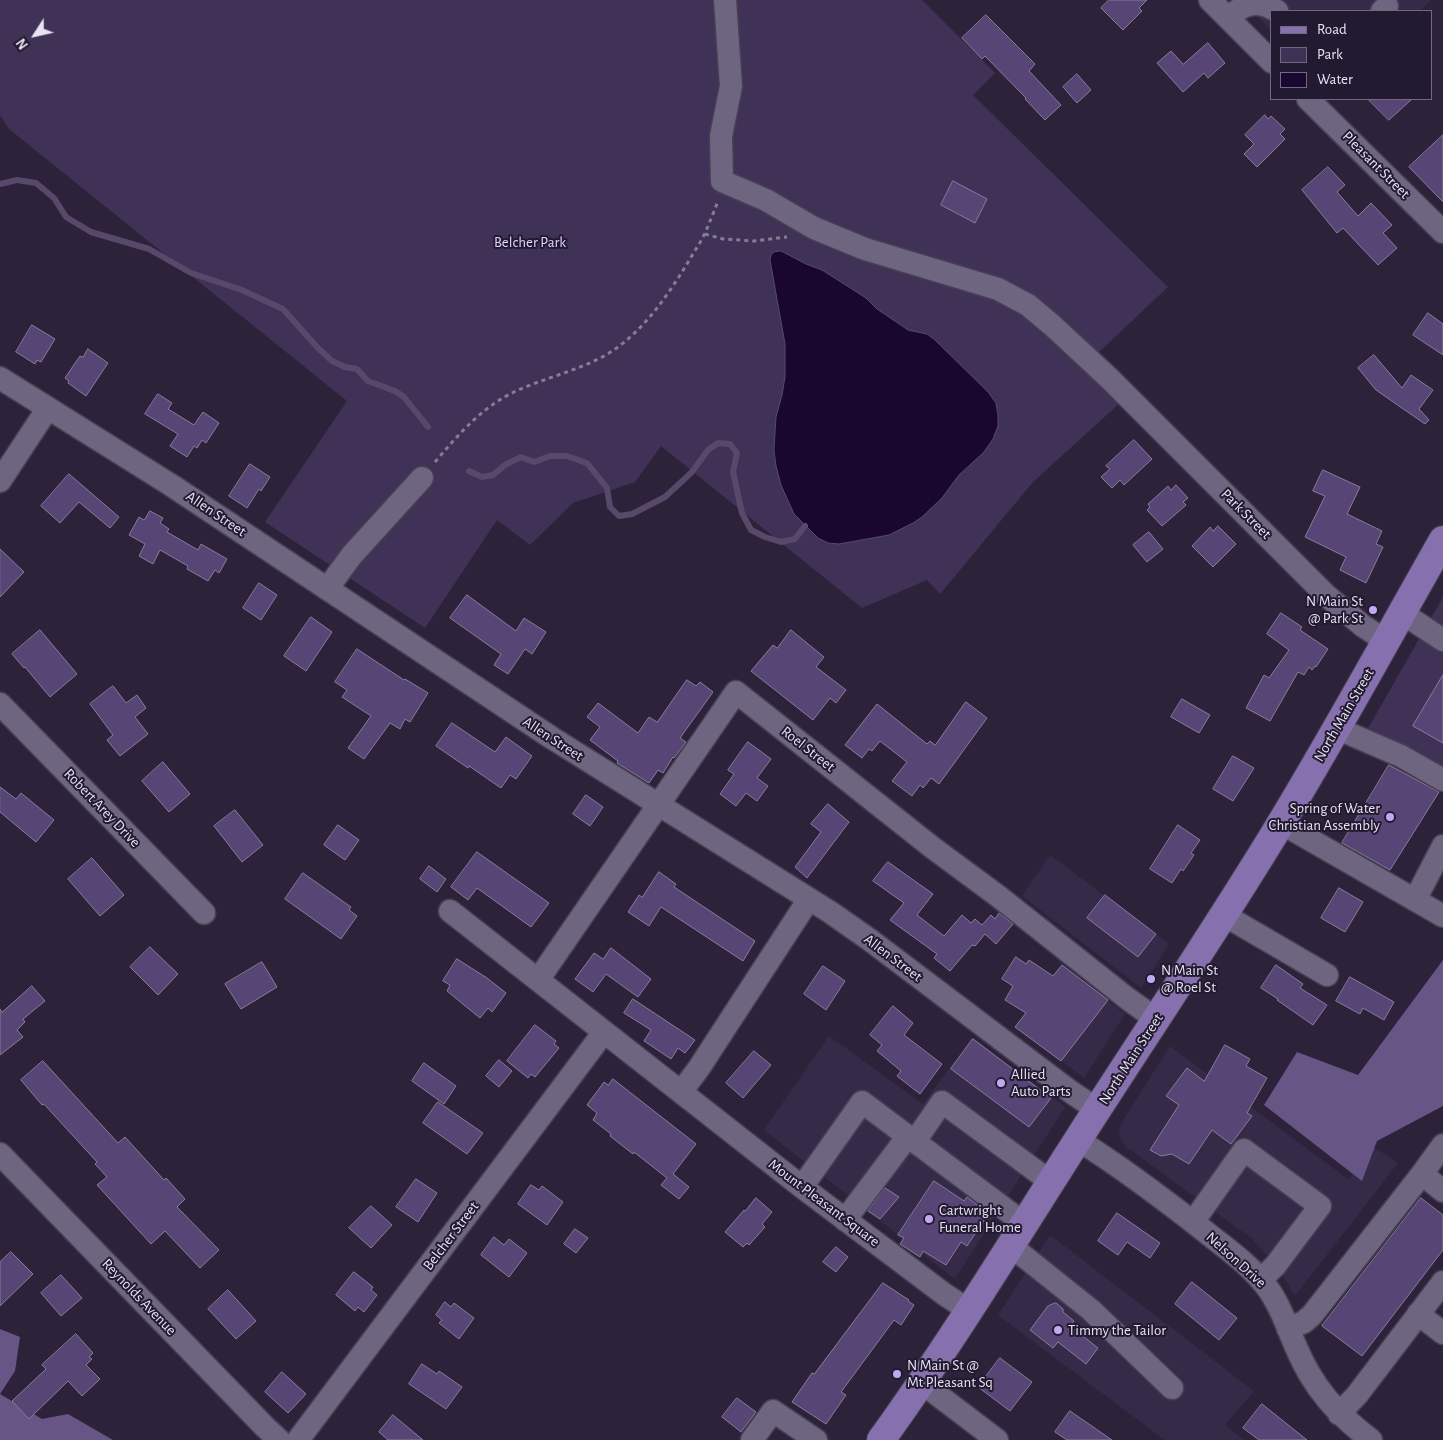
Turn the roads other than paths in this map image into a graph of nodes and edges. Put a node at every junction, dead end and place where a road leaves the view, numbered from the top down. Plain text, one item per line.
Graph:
1 (725, 0) edge
2 (1210, 0) edge
3 (1276, 10) edge
4 (1228, 18) junction
5 (1270, 60) edge
6 (1309, 100) edge
7 (1443, 232) edge
8 (0, 378) edge
9 (48, 408) junction
10 (422, 478) road end
11 (0, 481) edge
12 (1443, 540) edge
13 (327, 589) junction
14 (1402, 613) junction
15 (1443, 640) edge
16 (1386, 641) junction
17 (0, 704) edge
18 (1336, 728) junction
19 (1443, 780) edge
20 (658, 806) junction
21 (1281, 823) junction
22 (1443, 846) edge
23 (810, 899) junction
24 (1415, 900) junction
25 (450, 911) dead end
26 (204, 913) dead end
27 (1224, 915) junction
28 (1443, 916) edge
29 (1327, 975) dead end
30 (538, 980) junction
31 (1156, 1019) junction
32 (604, 1032) junction
33 (681, 1092) junction
34 (1098, 1110) junction
35 (911, 1138) junction
36 (1078, 1140) junction
37 (1443, 1145) edge
38 (0, 1154) edge
39 (1422, 1174) junction
40 (1051, 1182) junction
41 (802, 1187) junction
42 (1443, 1191) edge
43 (845, 1220) junction
44 (1192, 1222) junction
45 (1018, 1235) junction
46 (1261, 1279) junction
47 (1443, 1282) edge
48 (970, 1311) junction
49 (1418, 1314) junction
50 (1288, 1329) junction
51 (1443, 1333) edge
52 (922, 1383) junction
53 (1172, 1388) dead end
54 (1339, 1414) junction
55 (279, 1440) edge
56 (298, 1440) edge
57 (752, 1440) edge
58 (816, 1440) edge
59 (881, 1440) edge
60 (997, 1440) edge
61 (1371, 1440) edge

1 - 16 street, Park Street
2 - 4 street
3 - 4 street
4 - 5 street
6 - 7 street, Pleasant Street
8 - 9 street, Allen Street
9 - 11 street
9 - 13 street, Allen Street
10 - 13 street
12 - 14 main road, North Main Street
13 - 20 street, Allen Street
14 - 15 street
14 - 16 main road, North Main Street
16 - 18 main road, North Main Street
17 - 26 street, Robert Arey Drive
18 - 19 street
18 - 21 main road, North Main Street
20 - 23 street, Allen Street
20 - 30 street, Roel Street
20 - 31 street, Roel Street
21 - 24 street
21 - 27 main road, North Main Street
22 - 24 street
23 - 33 street
23 - 34 street, Allen Street
24 - 28 street
25 - 30 street, Mount Pleasant Square
27 - 29 street
27 - 31 main road, North Main Street
30 - 32 street, Mount Pleasant Square
31 - 34 main road, North Main Street
32 - 33 street, Mount Pleasant Square
32 - 56 street, Belcher Street
33 - 41 street, Mount Pleasant Square
34 - 36 main road, North Main Street
35 - 40 street
35 - 41 street
35 - 43 street
35 - 45 street
36 - 40 main road, North Main Street
36 - 44 street, Nelson Drive
37 - 39 street
38 - 55 street, Reynolds Avenue
39 - 42 street
39 - 50 street
40 - 45 main road, North Main Street
41 - 43 street, Mount Pleasant Square
43 - 48 street, Mount Pleasant Square
44 - 46 street, Nelson Drive
44 - 46 street
45 - 48 main road, North Main Street
45 - 53 street
46 - 50 street, Nelson Drive
47 - 49 street
48 - 52 main road, North Main Street
49 - 51 street
49 - 54 street
50 - 54 street, Nelson Drive
52 - 59 main road, North Main Street
52 - 60 street
54 - 61 street, Nelson Drive
57 - 58 street

